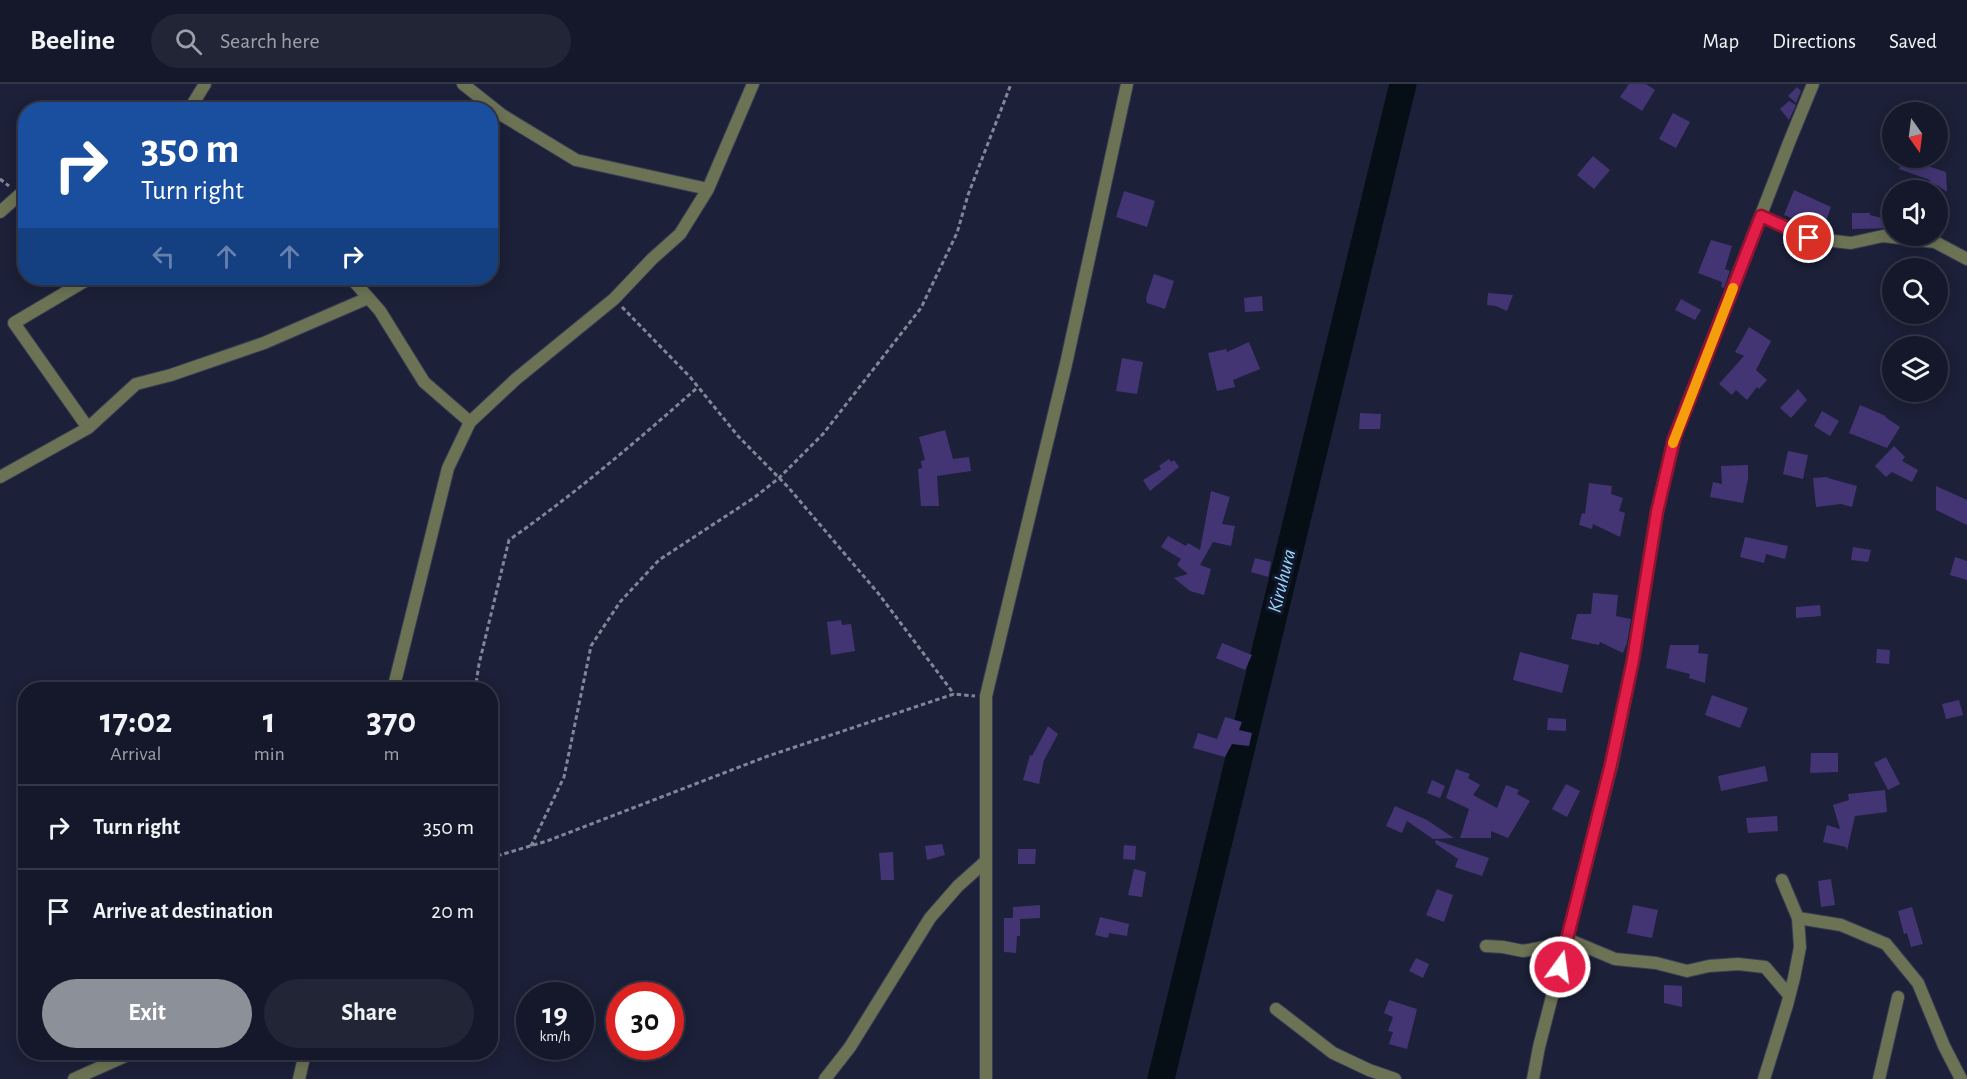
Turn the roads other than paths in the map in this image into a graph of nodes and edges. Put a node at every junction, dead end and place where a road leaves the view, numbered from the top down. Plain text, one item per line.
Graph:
1 (206, 84) edge
2 (463, 84) edge
3 (753, 84) edge
4 (1127, 84) edge
5 (1813, 84) edge
6 (194, 102) edge
7 (486, 102) edge
8 (498, 112) edge
9 (708, 189) junction
10 (18, 196) edge
11 (0, 212) edge
12 (1761, 216) junction
13 (1967, 259) edge
14 (78, 285) edge
15 (357, 285) edge
16 (368, 297) junction
17 (470, 422) junction
18 (88, 428) junction
19 (0, 477) edge
20 (395, 682) edge
21 (986, 861) junction
22 (1782, 880) dead end
23 (1798, 918) junction
24 (1566, 943) junction
25 (1486, 946) dead end
26 (1790, 995) junction
27 (1898, 997) dead end
28 (1276, 1009) dead end
29 (116, 1060) edge
30 (303, 1060) edge
31 (74, 1079) edge
32 (299, 1079) edge
33 (825, 1079) edge
34 (986, 1079) edge
35 (1395, 1079) edge
36 (1533, 1079) edge
37 (1764, 1079) edge
38 (1879, 1079) edge
39 (1961, 1079) edge

1 - 6 street
2 - 7 street
3 - 9 street
4 - 21 street
5 - 12 street
8 - 9 street
9 - 17 street
10 - 11 street
12 - 13 street
12 - 24 street
14 - 18 street
15 - 16 street
16 - 17 street
16 - 18 street
17 - 20 street
18 - 19 street
21 - 33 street
21 - 34 street
22 - 23 street
23 - 26 street
23 - 39 street
24 - 25 street
24 - 26 street
24 - 36 street
26 - 37 street
27 - 38 street
28 - 35 street
29 - 31 street
30 - 32 street

